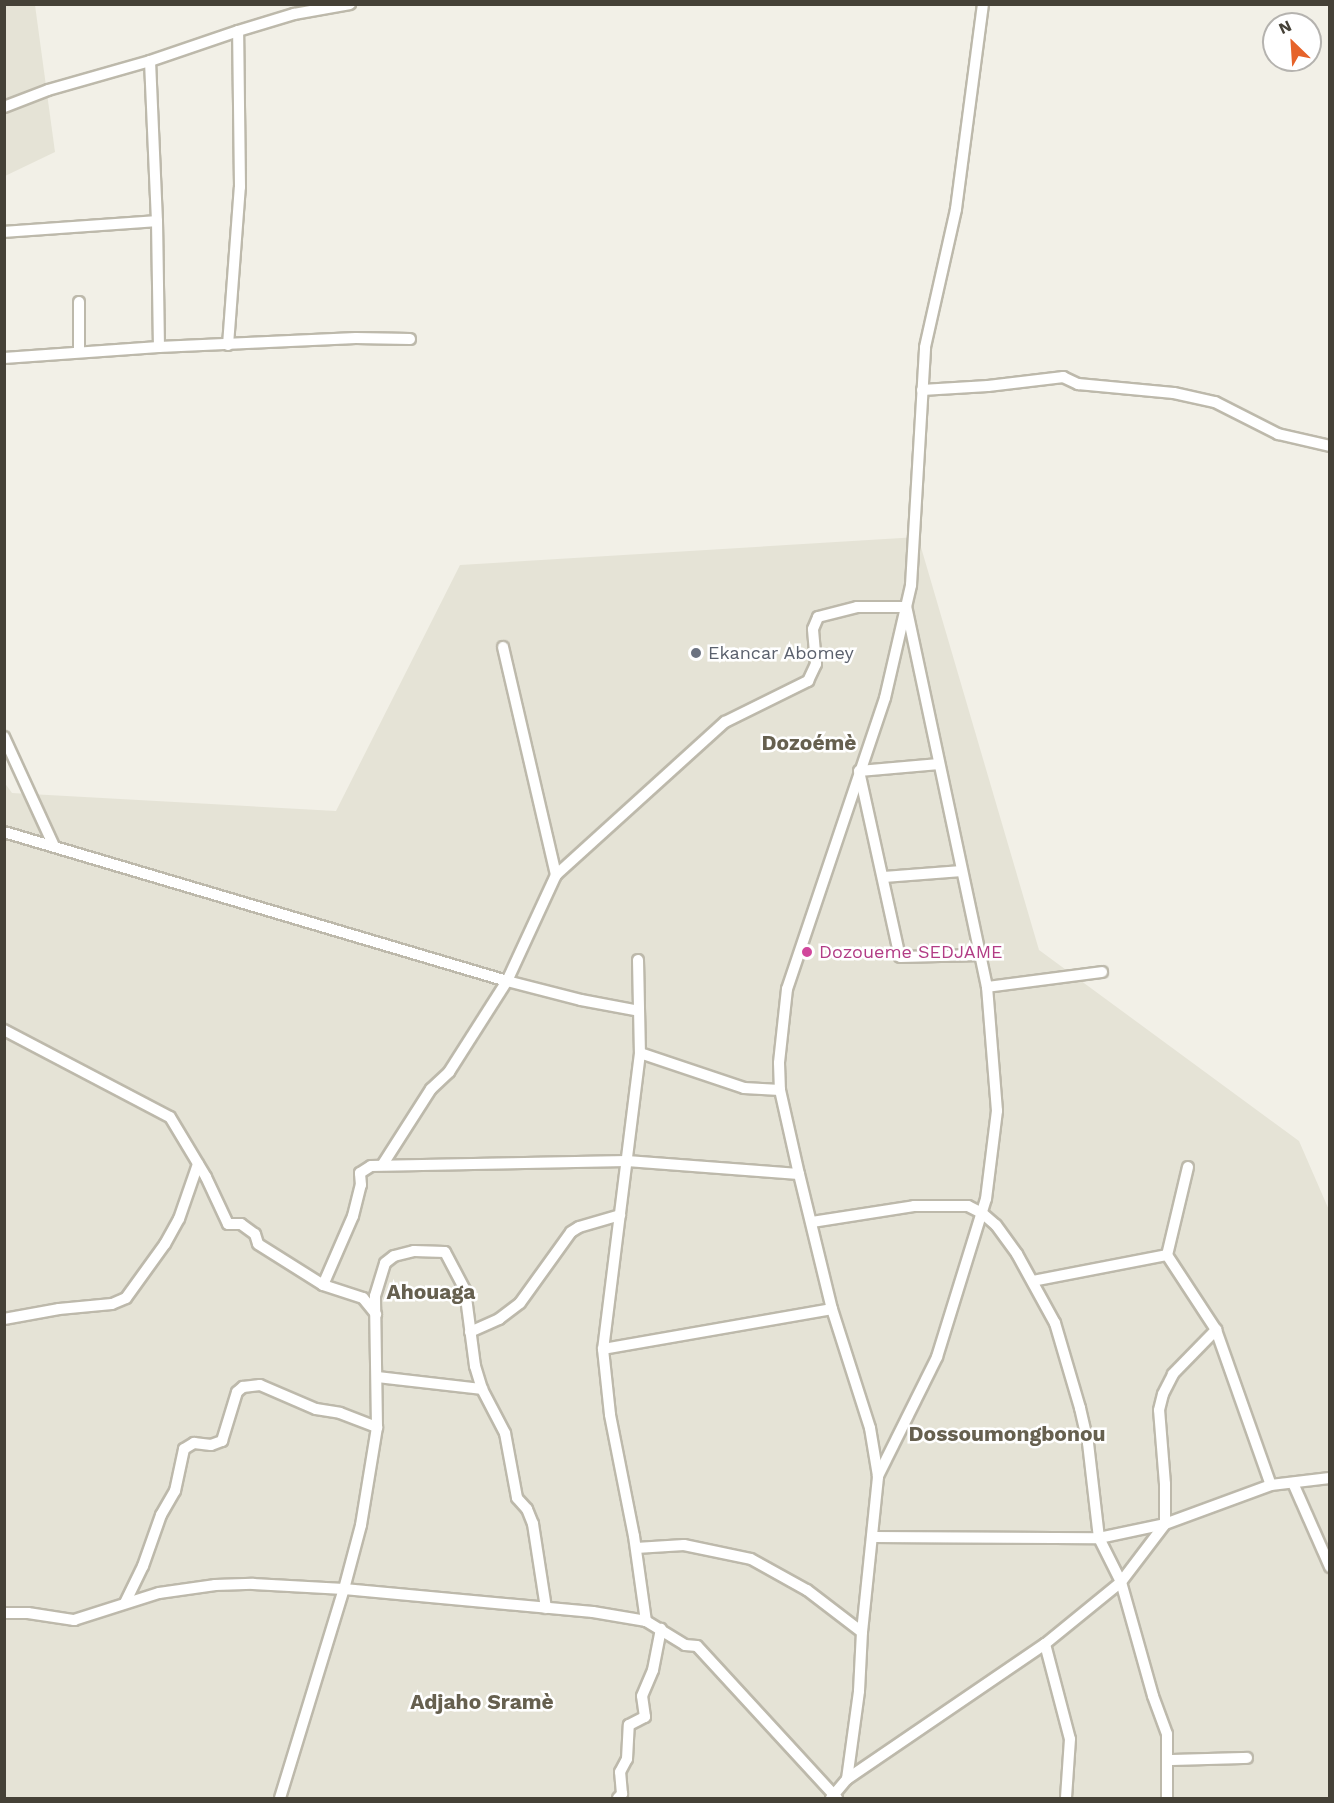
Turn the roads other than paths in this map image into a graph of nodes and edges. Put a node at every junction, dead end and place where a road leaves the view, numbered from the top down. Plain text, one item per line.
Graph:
1 (350, 4) edge
2 (983, 4) edge
3 (238, 31) junction
4 (150, 61) junction
5 (4, 107) edge
6 (157, 221) junction
7 (4, 231) edge
8 (79, 302) dead end
9 (410, 339) dead end
10 (228, 345) junction
11 (159, 347) junction
12 (79, 352) junction
13 (4, 358) edge
14 (922, 390) junction
15 (1329, 446) edge
16 (906, 607) junction
17 (503, 647) dead end
18 (4, 737) edge
19 (939, 764) junction
20 (859, 771) junction
21 (4, 832) edge
22 (54, 846) junction
23 (962, 871) junction
24 (556, 875) junction
25 (884, 878) junction
26 (980, 955) junction
27 (638, 960) dead end
28 (1102, 972) dead end
29 (507, 981) junction
30 (987, 987) junction
31 (639, 1011) junction
32 (4, 1030) edge
33 (640, 1053) junction
34 (780, 1090) junction
35 (627, 1161) junction
36 (198, 1164) junction
37 (383, 1164) junction
38 (1188, 1167) dead end
39 (799, 1174) junction
40 (982, 1213) junction
41 (620, 1215) junction
42 (812, 1222) junction
43 (1167, 1255) junction
44 (1033, 1281) junction
45 (323, 1285) junction
46 (832, 1309) junction
47 (376, 1314) junction
48 (4, 1319) edge
49 (1216, 1330) junction
50 (470, 1332) junction
51 (603, 1349) junction
52 (378, 1377) junction
53 (482, 1389) junction
54 (377, 1427) junction
55 (878, 1476) junction
56 (1329, 1478) edge
57 (1293, 1483) junction
58 (1271, 1485) junction
59 (1165, 1524) junction
60 (873, 1537) junction
61 (1099, 1538) junction
62 (636, 1548) junction
63 (1329, 1567) edge
64 (1121, 1582) junction
65 (344, 1589) junction
66 (125, 1603) junction
67 (546, 1608) junction
68 (4, 1613) edge
69 (646, 1621) junction
70 (661, 1629) junction
71 (862, 1632) junction
72 (1045, 1644) junction
73 (1246, 1758) dead end
74 (1168, 1760) junction
75 (847, 1779) junction
76 (834, 1797) edge
77 (280, 1798) edge
78 (618, 1798) edge
79 (1066, 1798) edge
80 (1167, 1798) edge

1 - 3 street
2 - 14 street
3 - 4 street
3 - 10 street
4 - 5 street
4 - 6 street
6 - 7 street
6 - 11 street
8 - 12 street
9 - 10 street
10 - 11 street
11 - 12 street
12 - 13 street
14 - 15 street
14 - 16 street
16 - 19 street
16 - 20 street
16 - 24 street
17 - 24 street
18 - 22 street
19 - 20 street
19 - 23 street
20 - 25 street
20 - 34 street
21 - 22 street
22 - 29 street
23 - 25 street
23 - 26 street
24 - 29 street
25 - 26 street
26 - 30 street
27 - 31 street
28 - 30 street
29 - 31 street
29 - 37 street
30 - 40 street
31 - 33 street
32 - 36 street
33 - 34 street
33 - 35 street
34 - 39 street
35 - 37 street
35 - 39 street
35 - 41 street
36 - 45 street
36 - 48 street
37 - 45 street
38 - 43 street
39 - 42 street
40 - 42 street
40 - 44 street
40 - 55 street
41 - 50 street
41 - 51 street
42 - 46 street
43 - 44 street
43 - 49 street
44 - 61 street
45 - 47 street
46 - 51 street
46 - 55 street
47 - 50 street
47 - 52 street
49 - 58 street
49 - 59 street
50 - 53 street
51 - 62 street
52 - 53 street
52 - 54 street
53 - 67 street
54 - 65 street
54 - 66 street
55 - 60 street
56 - 57 street
57 - 58 street
57 - 63 street
58 - 59 street
59 - 61 street
59 - 64 street
60 - 61 street
60 - 71 street
61 - 64 street
62 - 69 street
62 - 71 street
64 - 72 street
64 - 74 street
65 - 66 street
65 - 67 street
65 - 77 street
66 - 68 street
67 - 69 street
69 - 70 street
70 - 76 street
70 - 78 street
71 - 75 street
72 - 75 street
72 - 79 street
73 - 74 street
74 - 80 street
75 - 76 street

